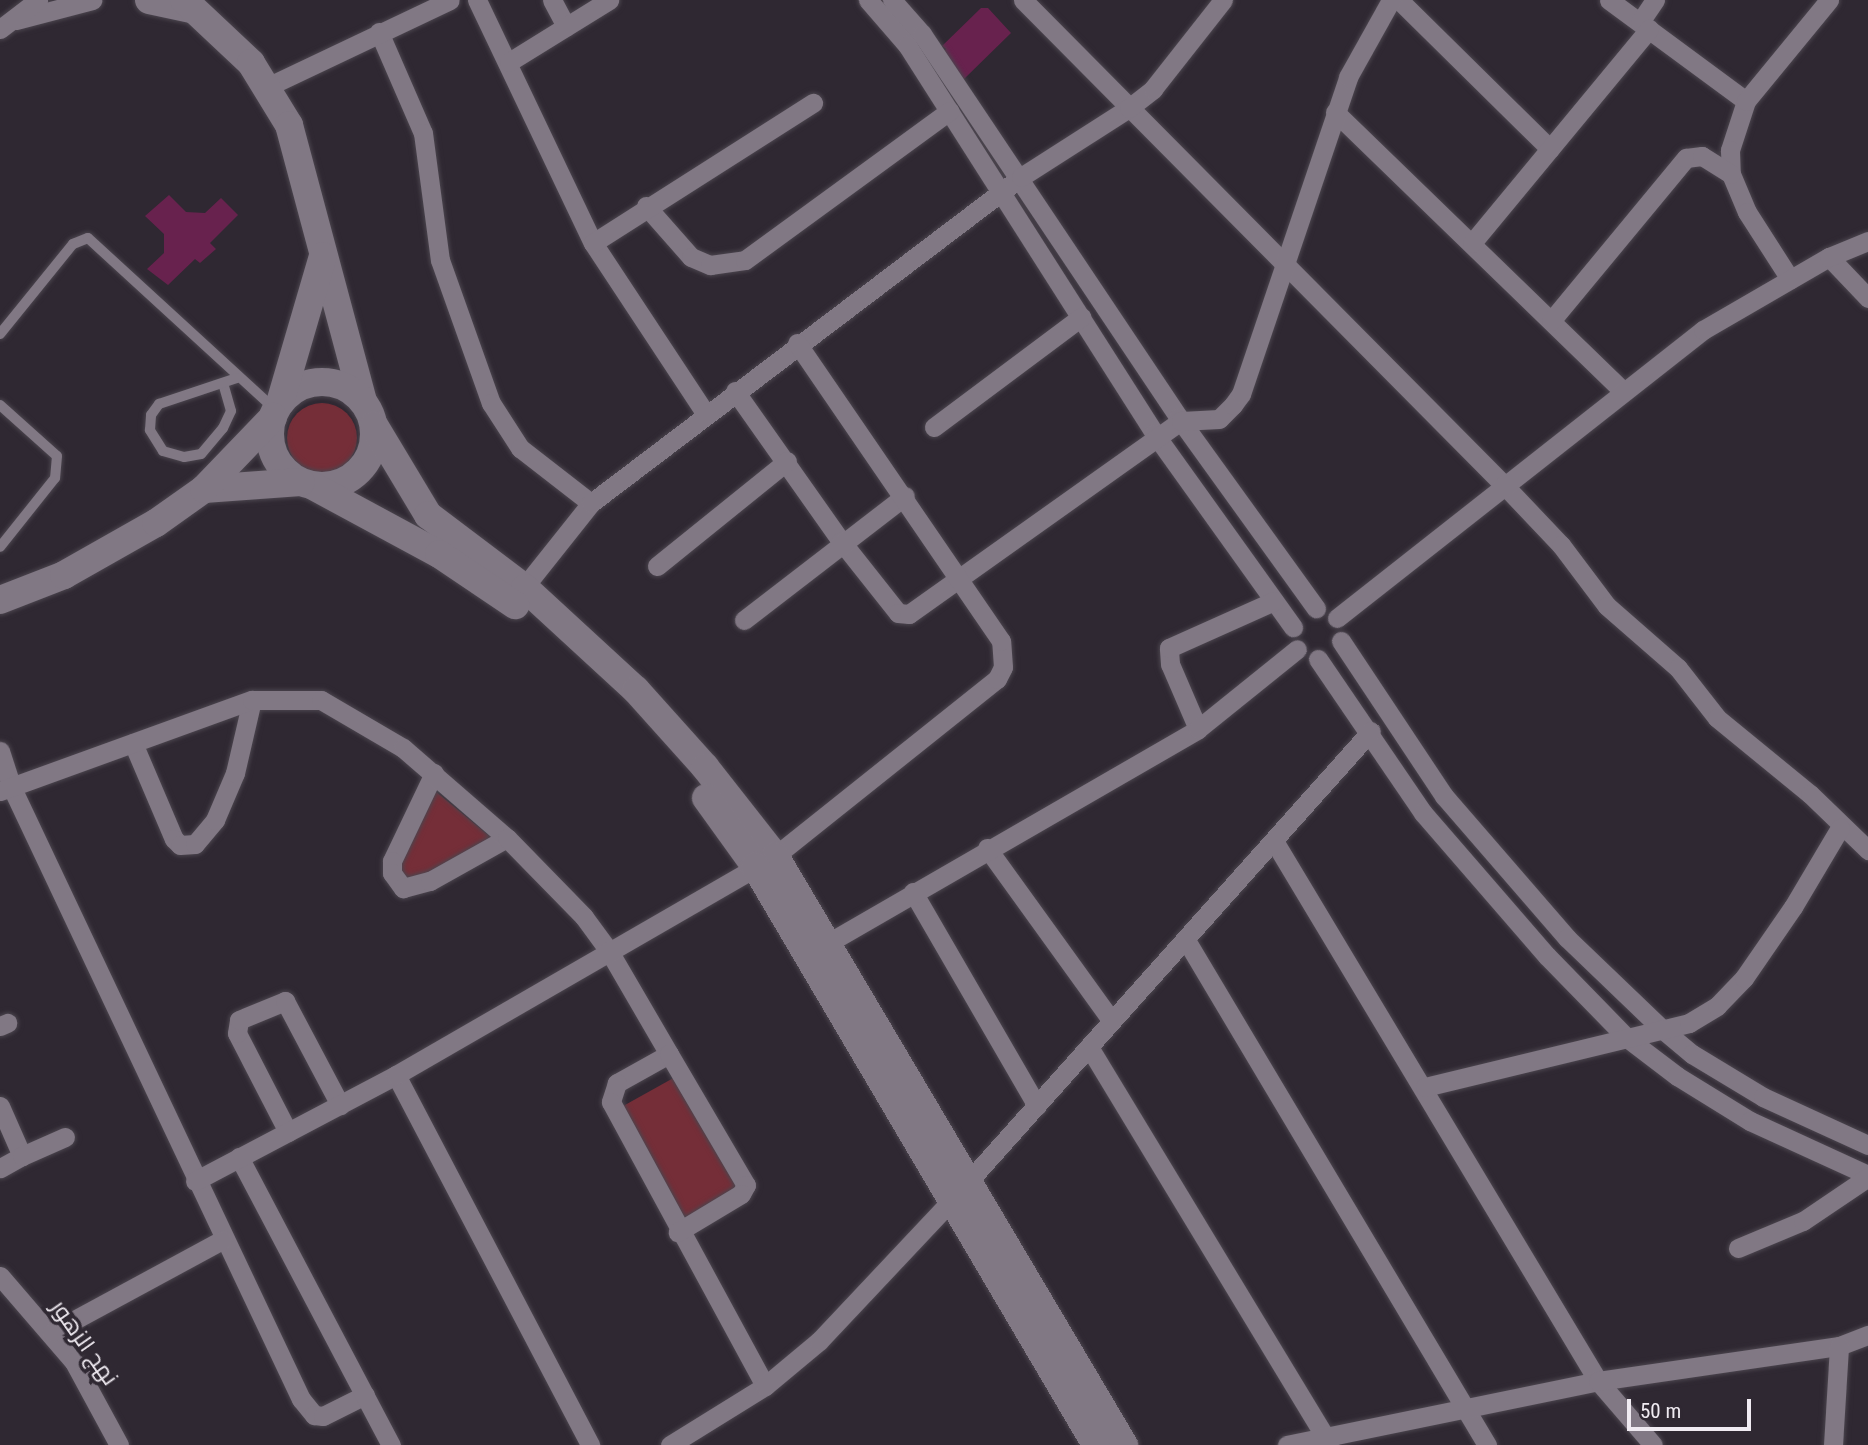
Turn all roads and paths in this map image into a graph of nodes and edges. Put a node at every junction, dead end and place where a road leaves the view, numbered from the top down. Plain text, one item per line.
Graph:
1 (38, 0) edge
2 (92, 0) edge
3 (149, 0) edge
4 (450, 0) edge
5 (477, 0) edge
6 (552, 0) edge
7 (609, 0) edge
8 (868, 0) edge
9 (892, 0) edge
10 (1023, 0) edge
11 (1223, 0) edge
12 (1391, 0) edge
13 (1399, 0) edge
14 (1609, 0) edge
15 (1656, 0) edge
16 (1829, 0) edge
17 (196, 5) edge
18 (8, 25) edge
19 (1644, 25) junction
20 (566, 26) junction
21 (379, 32) junction
22 (509, 62) junction
23 (269, 86) junction
24 (1746, 101) junction
25 (813, 103) dead end
26 (1129, 108) junction
27 (949, 111) junction
28 (1335, 112) junction
29 (1550, 149) junction
30 (1731, 174) junction
31 (1021, 177) junction
32 (1002, 194) junction
33 (646, 206) junction
34 (1868, 241) edge
35 (593, 243) junction
36 (1472, 243) junction
37 (323, 256) junction
38 (1829, 257) junction
39 (1285, 260) junction
40 (1790, 279) junction
41 (1868, 298) edge
42 (1081, 317) junction
43 (1551, 321) junction
44 (0, 334) edge
45 (797, 343) junction
46 (237, 378) junction
47 (223, 383) junction
48 (1622, 390) junction
49 (735, 391) junction
50 (0, 405) edge
51 (276, 410) junction
52 (368, 413) junction
53 (705, 413) junction
54 (1181, 421) junction
55 (934, 427) dead end
56 (1158, 438) junction
57 (787, 461) junction
58 (307, 484) junction
59 (1504, 485) junction
60 (204, 489) junction
61 (905, 496) junction
62 (591, 503) junction
63 (841, 541) junction
64 (0, 547) edge
65 (657, 566) dead end
66 (958, 577) junction
67 (518, 595) junction
68 (0, 600) edge
69 (1274, 601) junction
70 (1316, 608) junction
71 (1337, 618) junction
72 (744, 620) dead end
73 (1293, 627) junction
74 (1341, 641) junction
75 (1297, 649) junction
76 (1318, 659) junction
77 (252, 700) junction
78 (1198, 729) junction
79 (1370, 731) junction
80 (133, 743) junction
81 (0, 751) edge
82 (434, 773) junction
83 (6, 789) edge
84 (1840, 828) junction
85 (507, 838) junction
86 (1273, 841) junction
87 (987, 848) junction
88 (1868, 850) edge
89 (765, 861) junction
90 (913, 892) junction
91 (1186, 940) junction
92 (828, 943) junction
93 (609, 951) junction
94 (1112, 1021) junction
95 (1662, 1029) junction
96 (1628, 1038) junction
97 (1089, 1047) junction
98 (669, 1054) junction
99 (396, 1075) junction
100 (1424, 1087) junction
101 (340, 1105) junction
102 (0, 1106) edge
103 (1038, 1106) junction
104 (288, 1132) junction
105 (65, 1137) dead end
106 (1868, 1146) edge
107 (22, 1156) junction
108 (239, 1157) junction
109 (0, 1168) edge
110 (1868, 1176) edge
111 (195, 1181) junction
112 (959, 1193) junction
113 (678, 1232) junction
114 (222, 1240) junction
115 (1738, 1248) dead end
116 (0, 1276) edge
117 (52, 1332) junction
118 (1868, 1335) edge
119 (1839, 1346) junction
120 (1598, 1381) junction
121 (765, 1387) junction
122 (365, 1395) junction
123 (1467, 1408) junction
124 (1327, 1440) edge
125 (119, 1445) edge
126 (391, 1445) edge
127 (590, 1445) edge
128 (670, 1445) edge
129 (1096, 1445) edge
130 (1124, 1445) edge
131 (1287, 1445) edge
132 (1487, 1445) edge
133 (1653, 1445) edge
134 (1833, 1445) edge

1 - 18 street
2 - 18 street
3 - 17 street
4 - 21 street
5 - 22 street
6 - 20 street
7 - 20 street
8 - 27 street
9 - 31 street
10 - 26 street
11 - 26 street
12 - 28 street
13 - 29 street
14 - 19 street
15 - 19 street
16 - 24 street
17 - 23 street
19 - 24 street
19 - 29 street
20 - 22 street
21 - 23 street
21 - 62 street
22 - 35 street
23 - 37 street
24 - 30 street
25 - 33 street
26 - 31 street
26 - 39 street
27 - 32 street
27 - 33 street
28 - 36 street
28 - 39 street
29 - 36 street
30 - 40 street
30 - 43 street
31 - 32 street
31 - 54 street
32 - 42 street
32 - 45 street
33 - 35 street
34 - 38 street
35 - 53 street
36 - 43 street
37 - 51 street
37 - 52 street
38 - 40 street
38 - 41 street
39 - 54 street
39 - 59 street
40 - 48 street
42 - 55 street
42 - 56 street
43 - 48 street
44 - 46 lane
45 - 49 street
45 - 61 street
46 - 47 lane
46 - 51 lane
47 - 47 lane
48 - 59 street
49 - 53 street
49 - 57 street
50 - 64 lane
51 - 52 street
51 - 58 street
51 - 60 street
52 - 58 street
52 - 67 street
53 - 62 street
54 - 56 street
54 - 70 street
56 - 66 street
56 - 69 street
57 - 63 street
57 - 65 street
58 - 60 street
58 - 67 street
59 - 71 street
59 - 84 street
60 - 68 street
61 - 63 street
61 - 66 street
62 - 67 street
63 - 66 street
63 - 72 street
66 - 89 street
67 - 89 street
69 - 73 street
69 - 78 street
70 - 71 street
70 - 73 street
71 - 74 street
73 - 75 street
74 - 76 street
74 - 95 street
75 - 76 street
75 - 78 street
76 - 79 street
77 - 80 street
77 - 80 street
77 - 82 street
78 - 87 street
79 - 86 street
79 - 96 street
80 - 83 street
81 - 83 street
82 - 85 street
82 - 85 street
83 - 111 street
84 - 88 street
84 - 95 street
85 - 93 street
86 - 91 street
86 - 100 street
87 - 90 street
87 - 94 street
89 - 92 street
89 - 93 street
89 - 112 street
90 - 92 street
90 - 103 street
91 - 94 street
91 - 123 street
92 - 112 street
93 - 98 street
93 - 99 street
94 - 97 street
95 - 96 street
95 - 106 street
96 - 100 street
96 - 110 street
97 - 103 street
97 - 124 street
98 - 113 street
98 - 113 street
99 - 101 street
99 - 127 street
100 - 120 street
101 - 104 street
101 - 104 street
102 - 107 street
103 - 112 street
104 - 108 street
105 - 107 street
107 - 109 street
108 - 111 street
108 - 122 street
110 - 115 street
111 - 114 street
112 - 121 street
112 - 129 street
112 - 130 street
113 - 121 street
114 - 117 street
114 - 122 street
116 - 117 street, نهج الزهور
117 - 125 street, نهج الزهور
118 - 119 street
119 - 120 street
119 - 134 street
120 - 123 street
120 - 133 street
121 - 128 street
122 - 126 street
123 - 124 street
123 - 132 street
124 - 131 street

